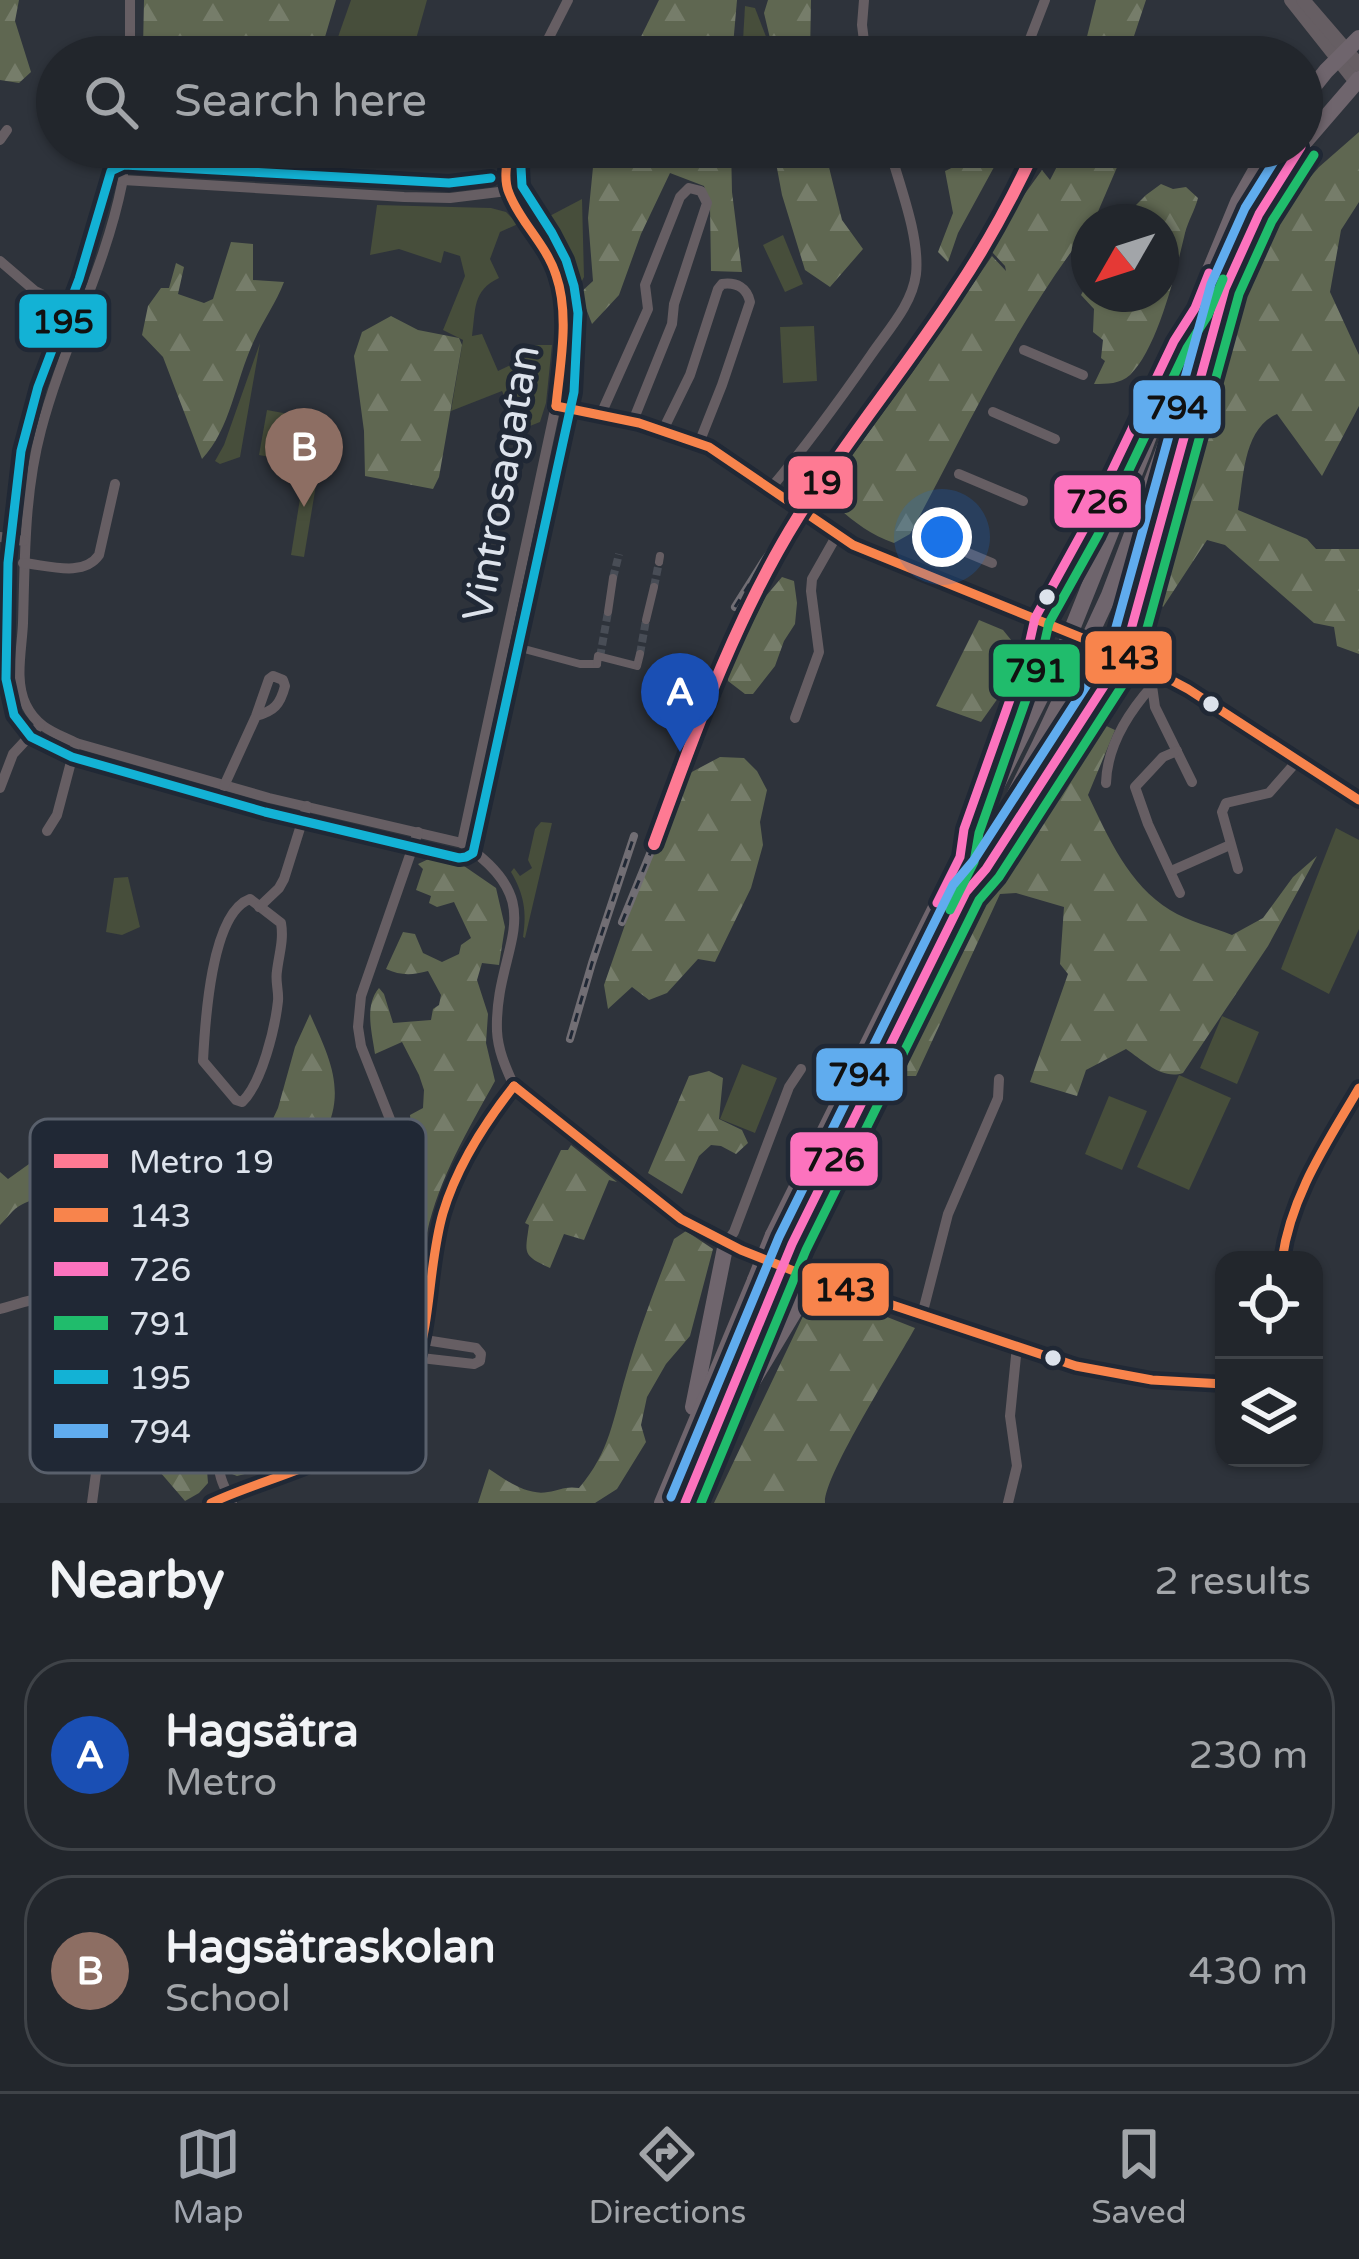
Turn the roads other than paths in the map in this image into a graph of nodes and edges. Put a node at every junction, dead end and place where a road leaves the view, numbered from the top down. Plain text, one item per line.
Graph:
1 (130, 0) edge
2 (568, 0) edge
3 (864, 0) edge
4 (1045, 0) edge
5 (1291, 0) edge
6 (1303, 0) edge
7 (130, 36) edge
8 (550, 36) edge
9 (863, 36) edge
10 (1031, 36) edge
11 (1347, 50) edge
12 (1358, 75) edge
13 (1323, 77) edge
14 (1323, 119) edge
15 (124, 168) edge
16 (506, 168) edge
17 (894, 168) edge
18 (1257, 168) edge
19 (1287, 168) edge
20 (123, 180) junction
21 (507, 191) junction
22 (0, 261) edge
23 (1225, 289) junction
24 (1195, 308) junction
25 (82, 313) junction
26 (1024, 350) dead end
27 (1083, 375) dead end
28 (556, 406) junction
29 (993, 412) dead end
30 (601, 414) junction
31 (633, 422) junction
32 (663, 430) junction
33 (1055, 439) dead end
34 (699, 443) junction
35 (959, 474) dead end
36 (116, 484) dead end
37 (771, 488) junction
38 (1023, 501) dead end
39 (837, 535) junction
40 (0, 537) edge
41 (24, 542) junction
42 (944, 543) dead end
43 (23, 563) junction
44 (992, 563) dead end
45 (614, 578) tunnel mouth
46 (653, 587) tunnel mouth
47 (608, 612) tunnel mouth
48 (646, 620) tunnel mouth
49 (1041, 620) junction
50 (513, 646) dead end
51 (1118, 652) junction
52 (640, 654) dead end
53 (1160, 674) junction
54 (663, 676) dead end
55 (689, 686) tunnel mouth
56 (1152, 686) junction
57 (256, 716) dead end
58 (795, 718) dead end
59 (37, 721) junction
60 (76, 743) junction
61 (1177, 751) junction
62 (1298, 760) junction
63 (1192, 782) dead end
64 (1106, 783) dead end
65 (224, 786) junction
66 (0, 788) edge
67 (1359, 800) edge
68 (307, 806) junction
69 (47, 831) dead end
70 (418, 832) junction
71 (462, 843) junction
72 (1230, 845) junction
73 (960, 857) junction
74 (1238, 869) dead end
75 (1171, 871) junction
76 (966, 892) junction
77 (1180, 893) dead end
78 (260, 907) junction
79 (801, 1069) dead end
80 (999, 1079) dead end
81 (514, 1086) junction
82 (1359, 1088) edge
83 (390, 1119) edge
84 (726, 1244) junction
85 (1283, 1251) edge
86 (814, 1279) junction
87 (30, 1302) edge
88 (0, 1309) edge
89 (922, 1315) junction
90 (426, 1330) edge
91 (426, 1340) edge
92 (1017, 1346) junction
93 (426, 1359) edge
94 (1215, 1383) edge
95 (699, 1469) junction
96 (97, 1473) edge
97 (285, 1473) edge
98 (673, 1477) junction
99 (230, 1498) edge
100 (92, 1503) edge
101 (211, 1503) edge
102 (662, 1503) edge
103 (685, 1503) edge
104 (1008, 1503) edge

1 - 7 street
2 - 8 street
3 - 9 street
4 - 10 street
5 - 11 street
6 - 11 street
11 - 12 street
11 - 13 main road
12 - 14 main road
15 - 20 street
16 - 21 street
17 - 37 street
18 - 24 main road
19 - 23 main road
20 - 21 street
20 - 25 street
21 - 28 street, Vintrosagatan
22 - 25 street
23 - 51 main road
23 - 76 main road
24 - 49 main road
24 - 73 main road
25 - 41 street
26 - 27 street
28 - 30 street
28 - 71 street, Vintrosagatan
29 - 33 street
30 - 31 street
30 - 31 street
31 - 32 street
32 - 34 street
32 - 34 street
34 - 37 street
35 - 38 street
36 - 43 street
37 - 39 street
39 - 49 street
39 - 58 street
40 - 41 street
41 - 43 street
42 - 44 street
43 - 59 street
45 - 47 street
46 - 48 street
49 - 51 street, bridge
49 - 73 main road
50 - 52 street
51 - 53 street
51 - 76 main road
53 - 56 street
53 - 62 street
54 - 55 street
56 - 61 street
56 - 64 street
57 - 65 street
59 - 60 street
59 - 66 street
60 - 65 street
60 - 69 street
61 - 63 street
61 - 75 street
62 - 67 street
62 - 72 street
65 - 68 street
68 - 70 street
68 - 78 street
70 - 71 street
70 - 83 street
71 - 81 street
72 - 74 street
72 - 75 street
73 - 98 main road, bridge
75 - 77 street
76 - 95 main road, bridge
78 - 78 street
79 - 84 street
80 - 89 street
81 - 84 street
81 - 90 street
82 - 85 street
84 - 86 street
84 - 98 main road
86 - 89 street
86 - 95 main road
87 - 88 street
89 - 92 street
91 - 93 street
92 - 94 street
92 - 104 street
95 - 103 main road
96 - 100 street
97 - 99 street
98 - 102 main road
99 - 101 street

